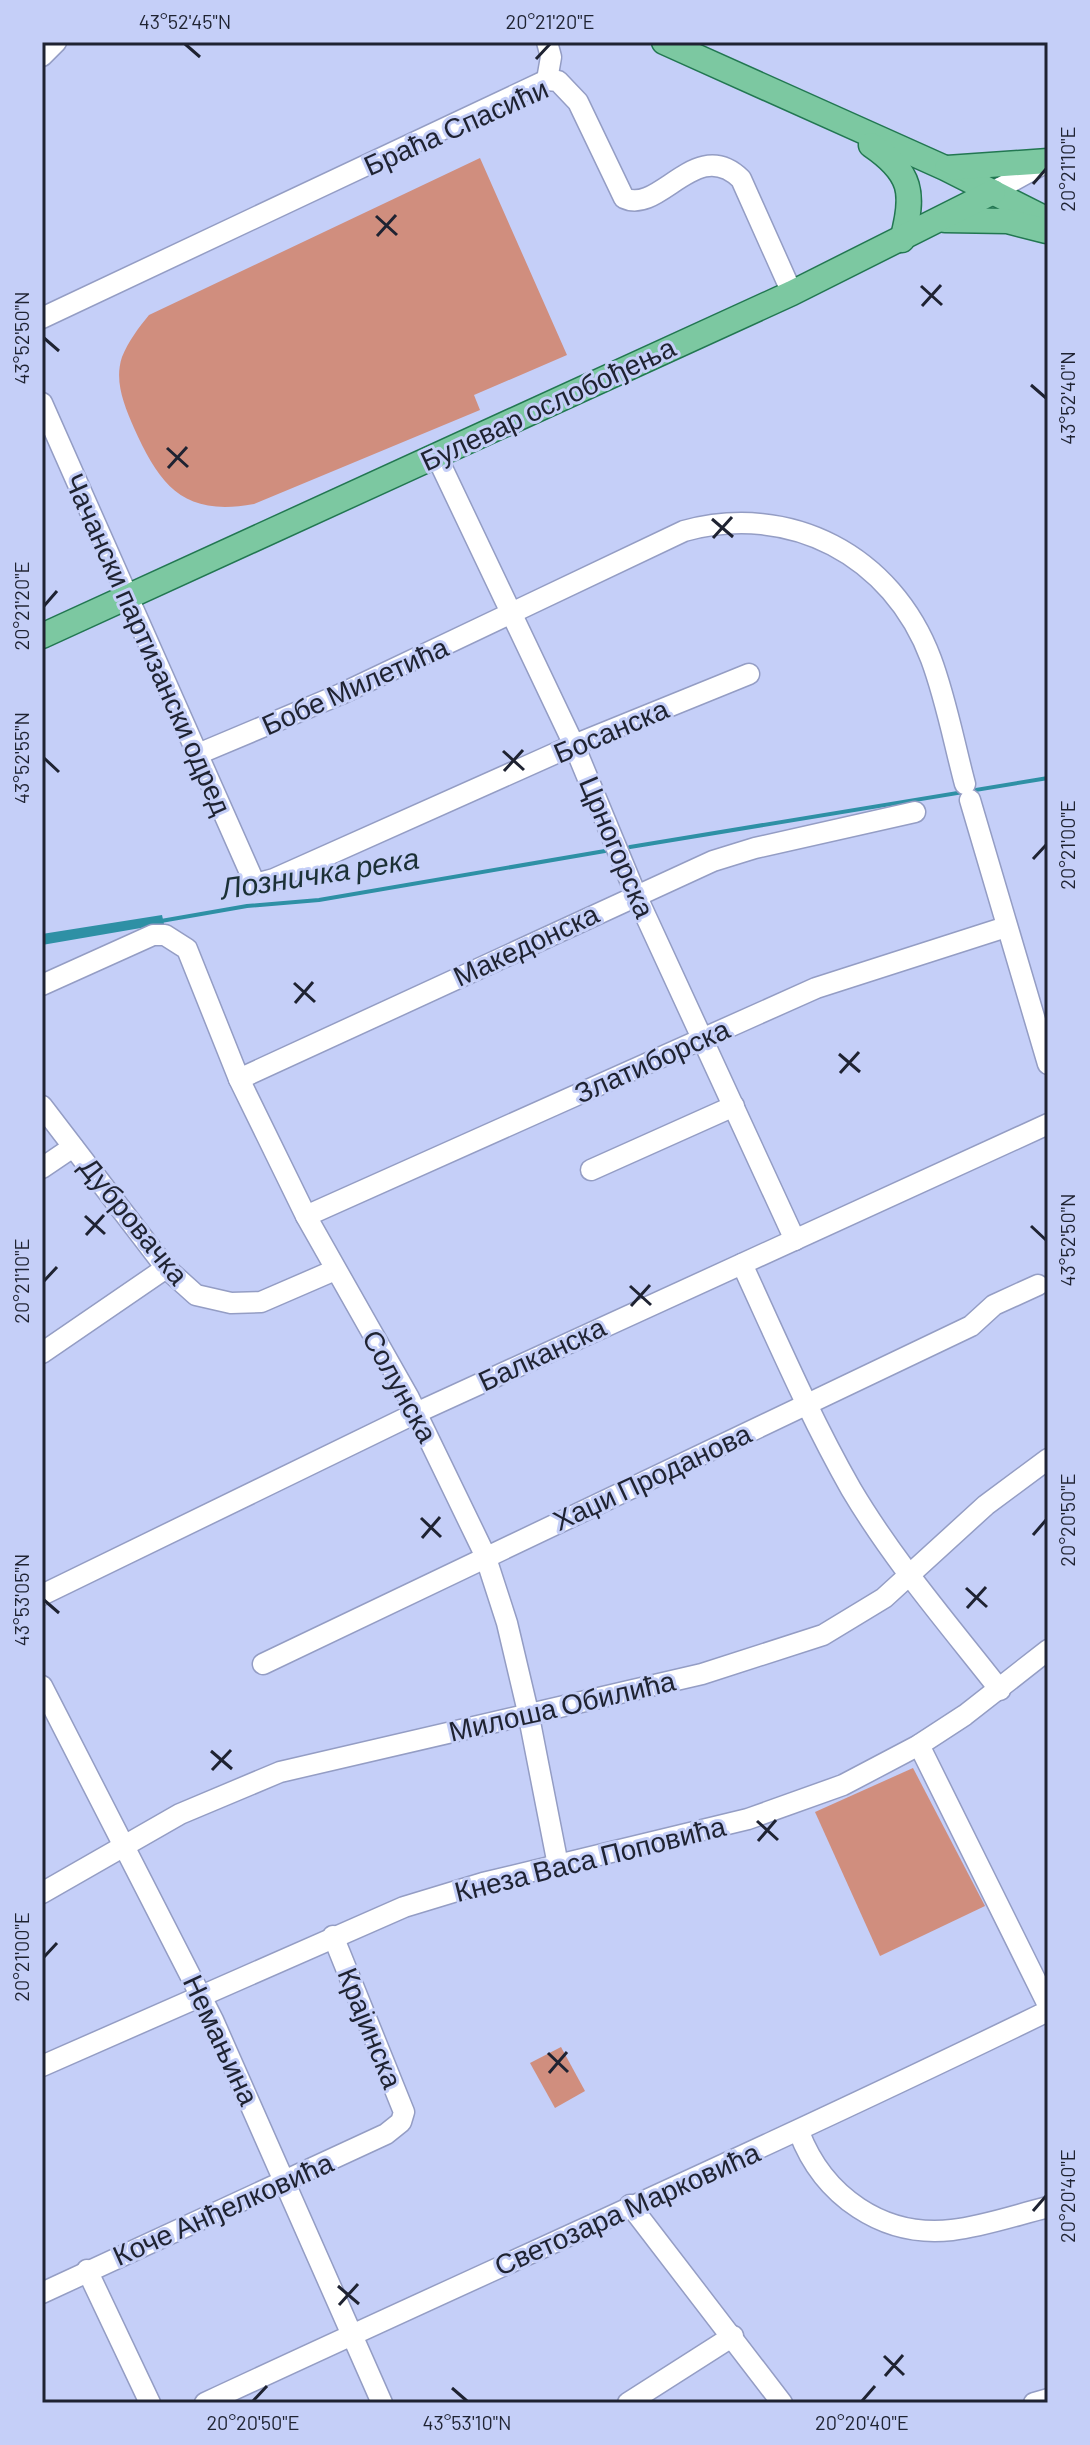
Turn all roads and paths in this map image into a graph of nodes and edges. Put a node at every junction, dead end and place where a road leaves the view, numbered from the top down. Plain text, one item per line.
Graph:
1 (56, 42) edge
2 (547, 42) edge
3 (664, 42) edge
4 (42, 56) edge
5 (547, 80) junction
6 (853, 126) junction
7 (1048, 161) edge
8 (945, 168) junction
9 (993, 192) junction
10 (942, 220) junction
11 (1048, 220) edge
12 (1048, 232) edge
13 (902, 240) junction
14 (792, 293) junction
15 (42, 318) edge
16 (42, 403) edge
17 (436, 455) junction
18 (127, 594) junction
19 (511, 614) junction
20 (42, 636) edge
21 (749, 674) dead end
22 (574, 745) junction
23 (198, 754) junction
24 (915, 812) dead end
25 (255, 884) joint
26 (636, 895) junction
27 (1006, 927) junction
28 (42, 985) edge
29 (704, 1039) junction
30 (1048, 1064) edge
31 (239, 1079) junction
32 (42, 1106) edge
33 (734, 1106) junction
34 (1048, 1124) edge
35 (73, 1147) junction
36 (42, 1168) edge
37 (591, 1170) dead end
38 (306, 1216) junction
39 (795, 1240) junction
40 (742, 1264) junction
41 (166, 1268) junction
42 (335, 1270) junction
43 (1038, 1285) dead end
44 (42, 1353) edge
45 (807, 1405) junction
46 (416, 1413) junction
47 (1048, 1459) edge
48 (485, 1555) junction
49 (910, 1575) junction
50 (42, 1595) edge
51 (1048, 1650) edge
52 (263, 1664) dead end
53 (42, 1686) edge
54 (1000, 1690) junction
55 (528, 1712) junction
56 (919, 1745) junction
57 (125, 1846) junction
58 (558, 1865) junction
59 (42, 1893) edge
60 (333, 1936) junction
61 (202, 1998) junction
62 (1048, 2008) edge
63 (42, 2066) edge
64 (401, 2122) joint
65 (799, 2132) junction
66 (286, 2182) junction
67 (630, 2205) junction
68 (1048, 2207) edge
69 (87, 2270) junction
70 (42, 2293) edge
71 (352, 2335) junction
72 (733, 2336) junction
73 (1048, 2399) edge
74 (150, 2403) edge
75 (205, 2403) edge
76 (382, 2403) edge
77 (628, 2403) edge
78 (782, 2403) edge
79 (1034, 2403) edge

1 - 4 street
2 - 5 street
3 - 6 main road
5 - 14 street, Браћа Спасићи
5 - 15 street, Браћа Спасићи
6 - 8 main road
6 - 13 main road
7 - 8 main road
7 - 9 street, Булевар ослобођења
8 - 9 main road
9 - 10 main road, Булевар ослобођења
9 - 11 main road
10 - 12 main road
10 - 13 main road, Булевар ослобођења
13 - 14 main road, Булевар ослобођења
14 - 17 main road, Булевар ослобођења
16 - 18 street, Чачански партизански одред
17 - 18 main road, Булевар ослобођења
17 - 19 street, Црногорска
18 - 20 main road, Булевар ослобођења
18 - 23 street, Чачански партизански одред
19 - 22 street, Црногорска
19 - 23 street, Бобе Милетића
19 - 27 street, Бобе Милетића
21 - 22 street, Босанска
22 - 25 street, Босанска
22 - 26 street, Црногорска
23 - 25 street, Чачански партизански одред
24 - 26 street, Македонска
26 - 29 street, Црногорска
26 - 31 street, Македонска
27 - 29 street, Златиборска
27 - 30 street, Бобе Милетића
28 - 31 street, Солунска
29 - 33 street, Црногорска
29 - 38 street, Златиборска
31 - 38 street, Солунска
32 - 35 street, Дубровачка
33 - 37 street
33 - 39 street, Црногорска
34 - 39 street, Балканска
35 - 36 street
35 - 41 street, Дубровачка
38 - 42 street, Солунска
39 - 40 street, Балканска
40 - 45 street
40 - 46 street, Балканска
41 - 42 street, Дубровачка
41 - 44 street
42 - 46 street, Солунска
43 - 45 street, Хаџи Проданова
45 - 48 street, Хаџи Проданова
45 - 49 street
46 - 48 street, Солунска
46 - 50 street, Балканска
47 - 49 street, Милоша Обилића
48 - 52 street, Хаџи Проданова
48 - 55 street, Солунска
49 - 54 street
49 - 55 street, Милоша Обилића
51 - 54 street, Кнеза Васа Поповића
53 - 57 street, Немањина
54 - 56 street, Кнеза Васа Поповића
55 - 57 street, Милоша Обилића
55 - 58 street, Солунска
56 - 58 street, Кнеза Васа Поповића
56 - 62 street
57 - 59 street, Милоша Обилића
57 - 61 street, Немањина
58 - 60 street, Кнеза Васа Поповића
60 - 61 street, Кнеза Васа Поповића
60 - 64 street, Крајинска
61 - 63 street, Кнеза Васа Поповића
61 - 66 street, Немањина
62 - 65 street, Светозара Марковића
64 - 66 street, Коче Анђелковића
65 - 67 street, Светозара Марковића
65 - 68 street
66 - 69 street, Коче Анђелковића
66 - 71 street, Немањина
67 - 71 street, Светозара Марковића
67 - 72 street
69 - 70 street, Коче Анђелковића
69 - 74 street
71 - 75 street, Светозара Марковића
71 - 76 street, Немањина
72 - 77 street
72 - 78 street
73 - 79 street

